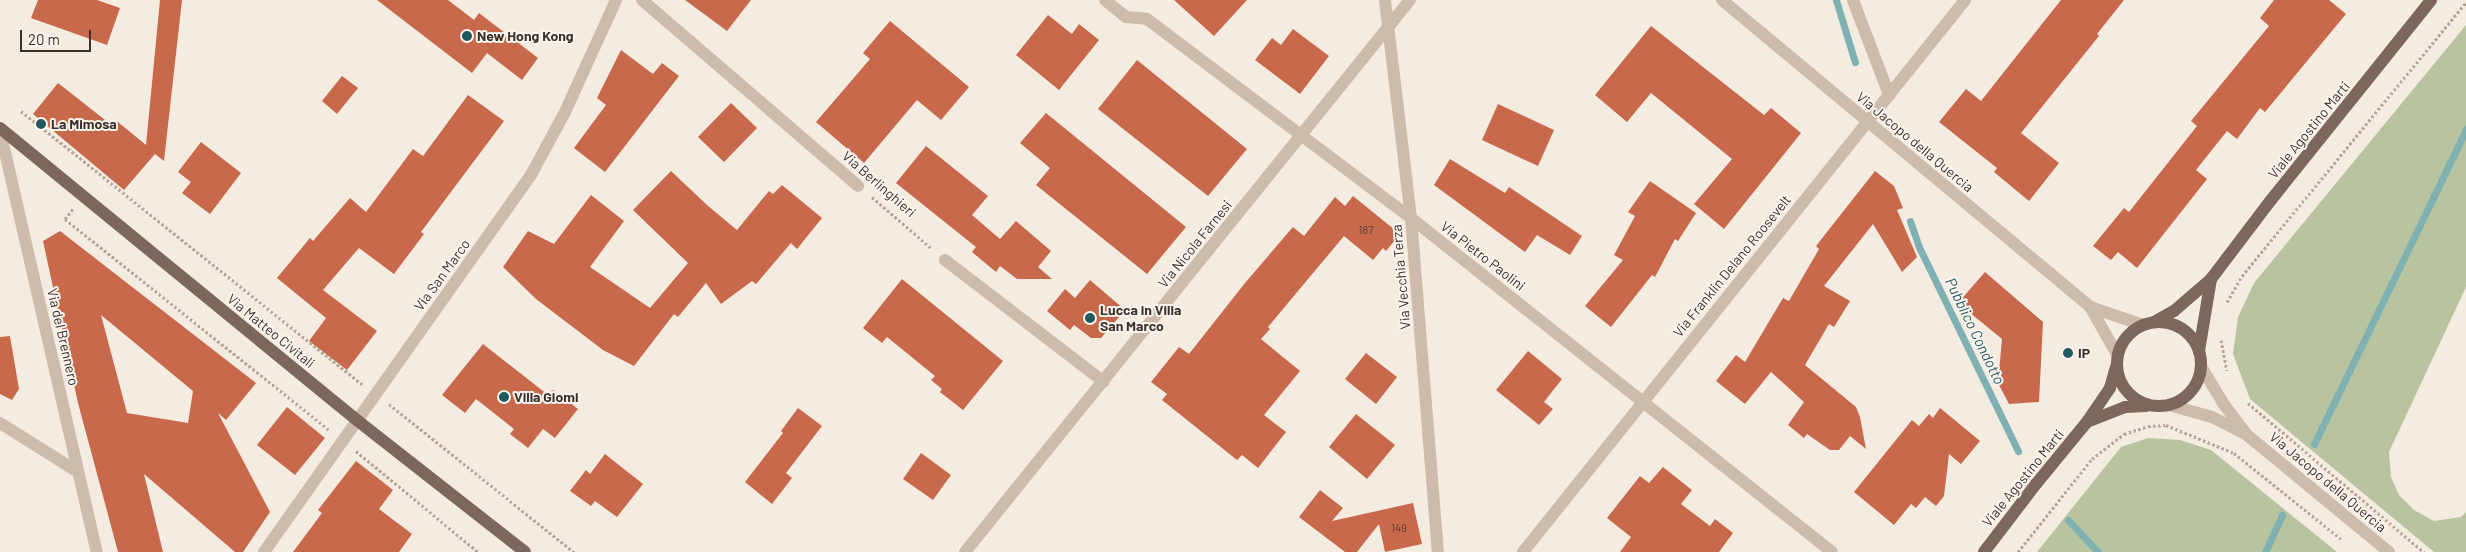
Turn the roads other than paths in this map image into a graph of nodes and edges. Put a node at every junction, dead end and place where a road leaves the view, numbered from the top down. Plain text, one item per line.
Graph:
1 (616, 0) edge
2 (642, 0) edge
3 (1105, 0) edge
4 (1385, 0) edge
5 (1410, 0) edge
6 (1722, 0) edge
7 (1854, 0) edge
8 (1965, 0) edge
9 (2432, 0) edge
10 (1389, 25) junction
11 (1889, 95) junction
12 (1868, 122) junction
13 (0, 129) edge
14 (1301, 137) junction
15 (858, 186) road end
16 (1411, 218) junction
17 (945, 260) road end
18 (2211, 279) junction
19 (2090, 307) junction
20 (2147, 324) junction
21 (2199, 351) junction
22 (2118, 360) junction
23 (2202, 368) junction
24 (1104, 382) junction
25 (1642, 401) junction
26 (2170, 405) junction
27 (2154, 406) junction
28 (358, 421) junction
29 (2088, 422) junction
30 (0, 423) edge
31 (2248, 435) junction
32 (78, 472) junction
33 (97, 552) edge
34 (264, 552) edge
35 (526, 552) edge
36 (965, 552) edge
37 (1438, 552) edge
38 (1523, 552) edge
39 (1832, 552) edge
40 (1984, 552) edge
41 (2389, 552) edge

1 - 28 street, Via San Marco
2 - 15 street, Via Berlinghieri
3 - 14 street, Via Pietro Paolini
4 - 10 street, Via Vecchia Terza
5 - 10 street, Via Nicola Farnesi
6 - 12 street, Via Jacopo della Quercia
7 - 11 street
8 - 11 street, Via Franklin Delano Roosevelt
9 - 18 main road, Viale Agostino Marti
10 - 14 street, Via Nicola Farnesi
10 - 16 street, Via Vecchia Terza
11 - 12 street, Via Franklin Delano Roosevelt
12 - 19 street, Via Jacopo della Quercia
12 - 25 street, Via Franklin Delano Roosevelt
13 - 28 main road, Via Matteo Civitali
13 - 32 street, Via del Brennero
14 - 16 street, Via Pietro Paolini
14 - 24 street, Via Nicola Farnesi
16 - 25 street, Via Pietro Paolini
16 - 37 street, Via Vecchia Terza
17 - 24 street
18 - 20 main road, Viale Agostino Marti
18 - 21 main road, Viale Agostino Marti
19 - 20 street, Via Jacopo della Quercia
19 - 22 street, Via Jacopo della Quercia
20 - 21 main road
20 - 22 main road
21 - 23 main road
22 - 27 main road
22 - 29 main road, Viale Agostino Marti
23 - 26 main road
23 - 31 street, Via Jacopo della Quercia
24 - 36 street, Via Nicola Farnesi
25 - 38 street, Via Franklin Delano Roosevelt
25 - 39 street, Via Pietro Paolini
26 - 27 main road
26 - 31 street, Via Jacopo della Quercia
27 - 29 main road, Viale Agostino Marti
28 - 34 street, Via San Marco
28 - 35 main road, Via Matteo Civitali
29 - 40 main road, Viale Agostino Marti
30 - 32 street
31 - 41 street, Via Jacopo della Quercia
32 - 33 street, Via del Brennero

